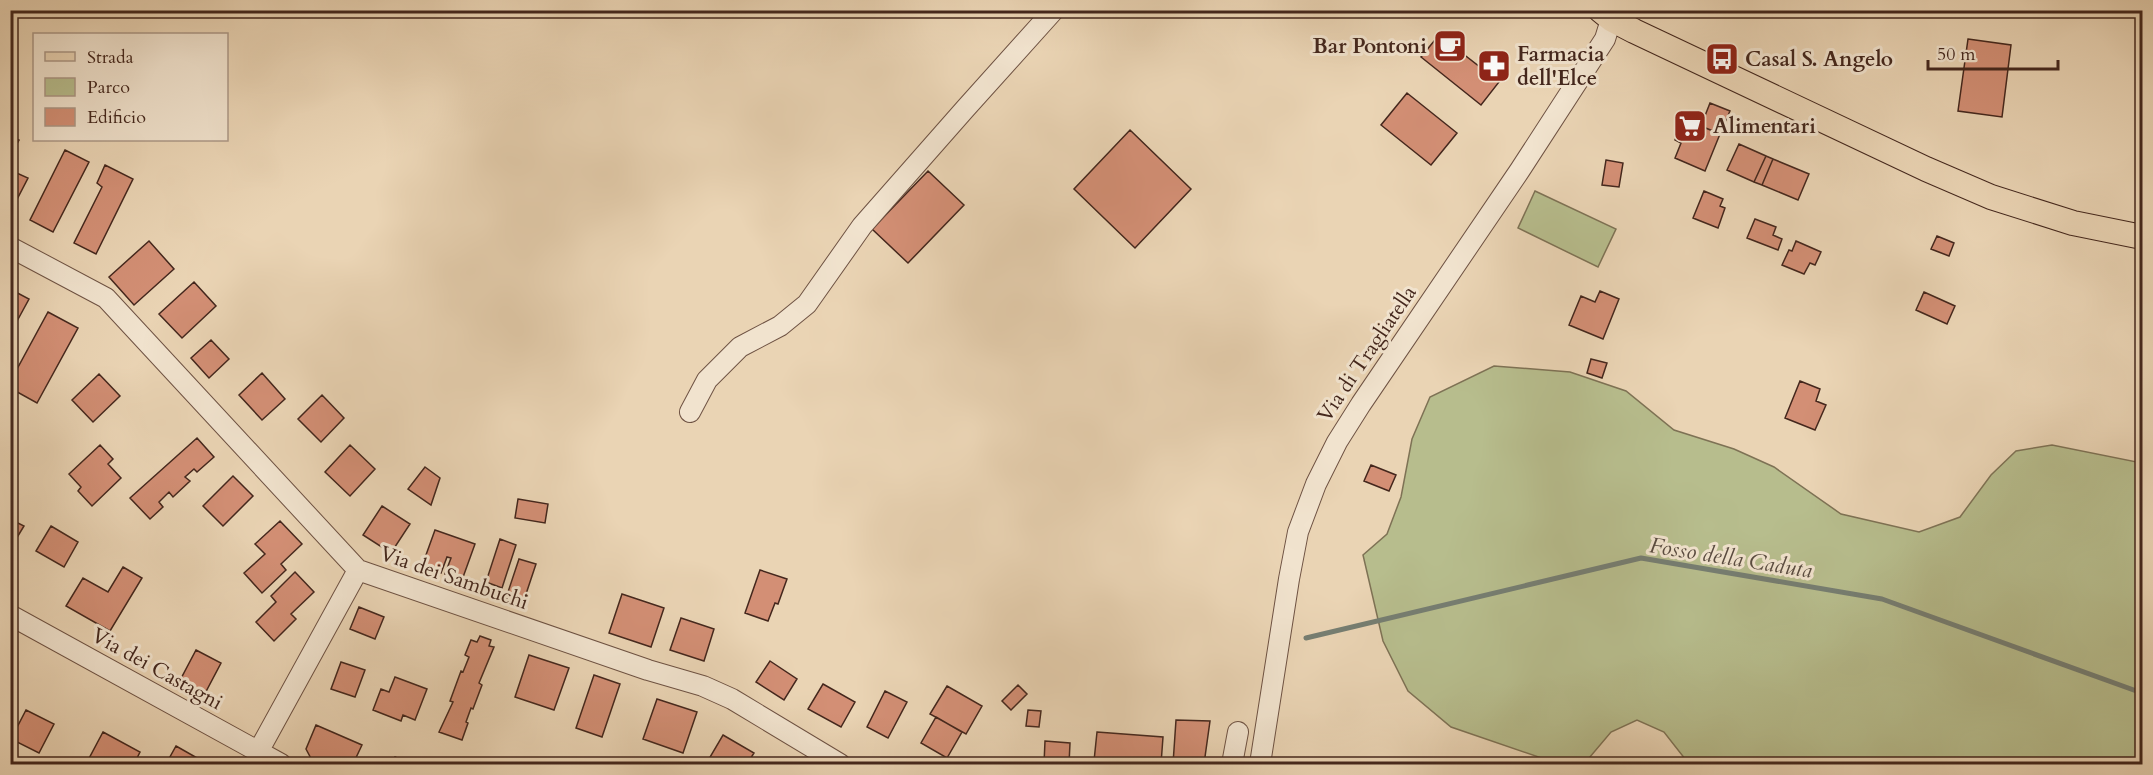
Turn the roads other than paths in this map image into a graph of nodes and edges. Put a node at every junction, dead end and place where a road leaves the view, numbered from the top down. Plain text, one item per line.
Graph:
1 (1054, 10) edge
2 (1608, 14) edge
3 (2142, 237) edge
4 (10, 247) edge
5 (690, 412) dead end
6 (358, 570) junction
7 (10, 615) edge
8 (1238, 732) dead end
9 (258, 752) junction
10 (281, 765) edge
11 (840, 765) edge
12 (1232, 765) edge
13 (1260, 765) edge

1 - 5 street
2 - 3 main road
2 - 13 street, Via di Tragliatella
4 - 6 street, Via dei Sambuchi
6 - 9 street
6 - 11 street, Via dei Sambuchi
7 - 9 street, Via dei Castagni
8 - 12 street
9 - 10 street, Via dei Castagni

